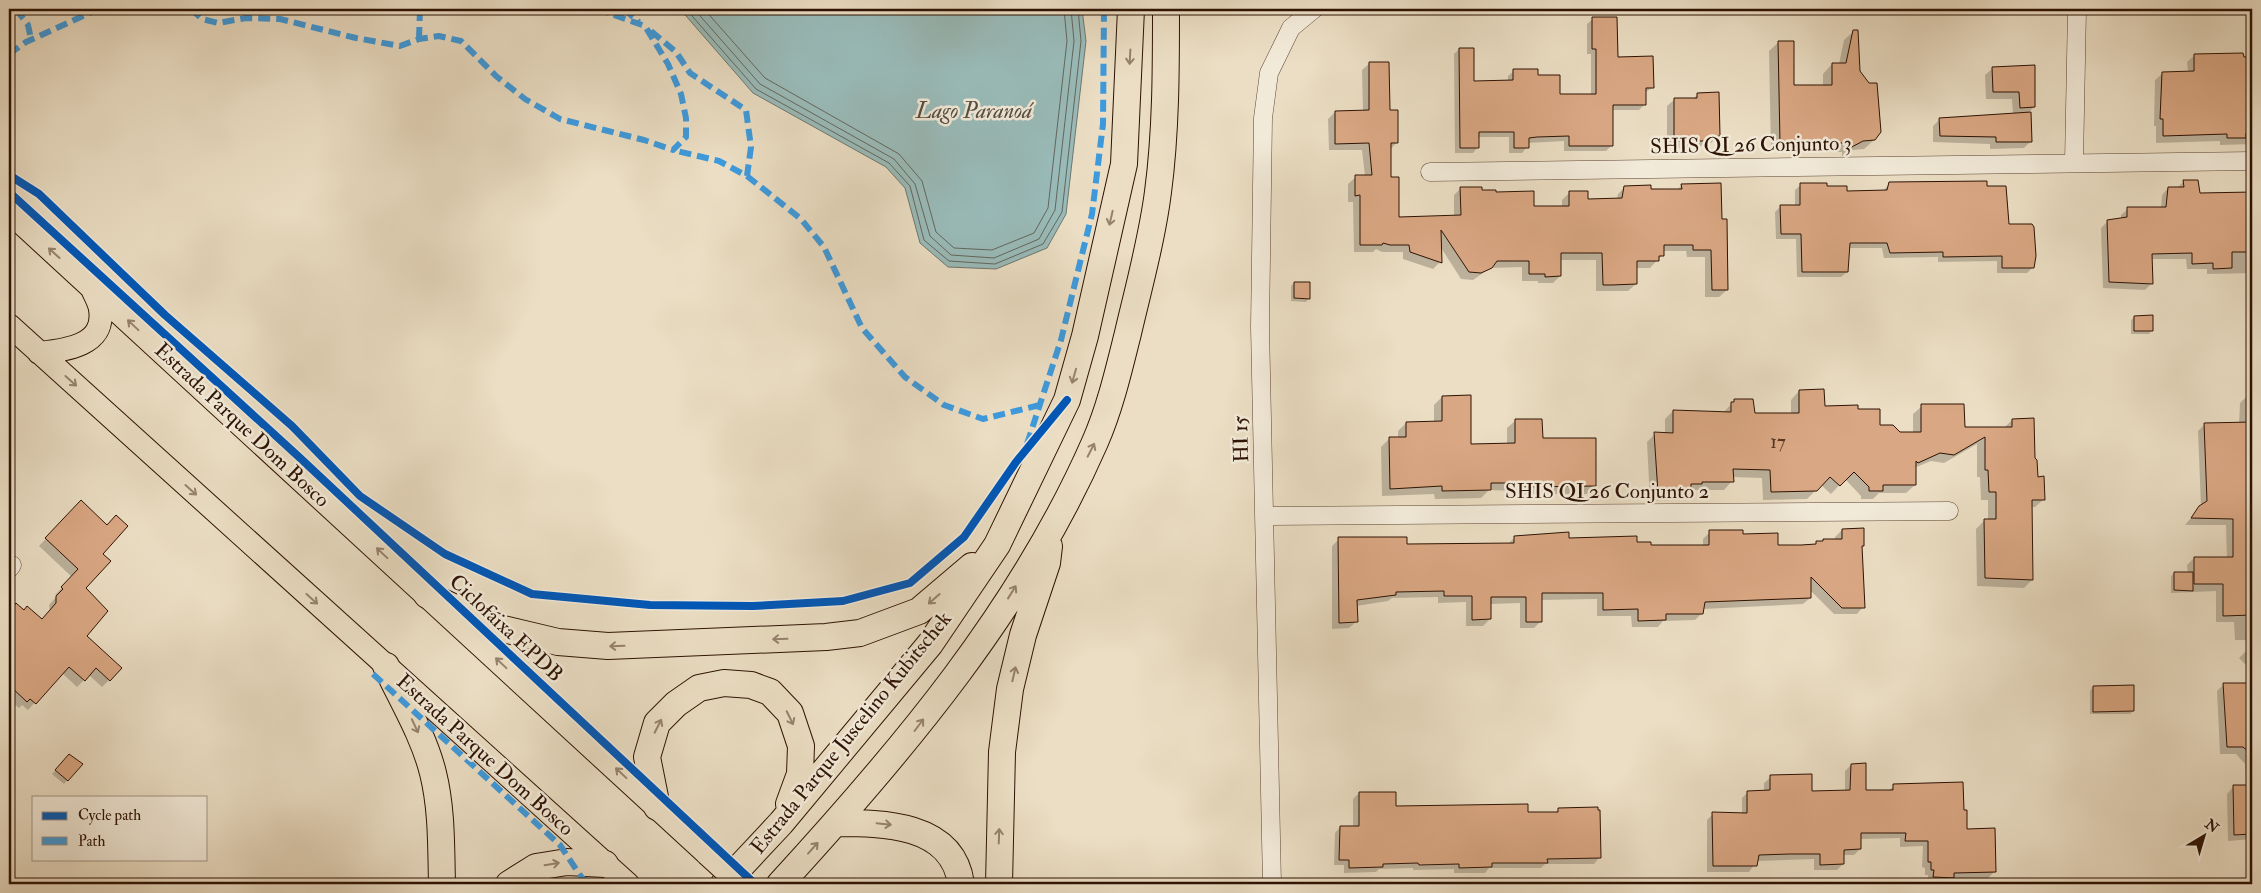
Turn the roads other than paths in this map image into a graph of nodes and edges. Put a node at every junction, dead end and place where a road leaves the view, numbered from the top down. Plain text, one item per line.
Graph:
1 (1131, 9) edge
2 (1166, 9) edge
3 (1314, 9) edge
4 (2077, 9) edge
5 (2252, 161) edge
6 (2074, 162) junction
7 (1430, 172) dead end
8 (9, 212) edge
9 (90, 286) junction
10 (9, 325) edge
11 (39, 353) junction
12 (1949, 511) dead end
13 (1266, 516) junction
14 (1052, 529) junction
15 (997, 545) junction
16 (427, 594) junction
17 (386, 666) junction
18 (657, 806) junction
19 (781, 823) junction
20 (836, 823) junction
21 (605, 864) junction
22 (442, 884) edge
23 (509, 884) edge
24 (628, 884) edge
25 (724, 884) edge
26 (740, 884) edge
27 (780, 884) edge
28 (961, 884) edge
29 (1000, 884) edge
30 (1272, 884) edge

1 -> 15 highway, Estrada Parque Juscelino Kubitschek
14 -> 2 highway, Estrada Parque Juscelino Kubitschek
3 - 13 street, HI 15
4 - 6 street
5 - 6 street, SHIS QI 26 Conjunto 3
6 - 7 street, SHIS QI 26 Conjunto 3
9 -> 8 main road, Estrada Parque Dom Bosco
9 - 11 main road
16 -> 9 main road, Estrada Parque Dom Bosco
10 - 11 main road, Estrada Parque Dom Bosco
11 -> 17 main road, Estrada Parque Dom Bosco
12 - 13 street, SHIS QI 26 Conjunto 2
13 - 30 street, HI 15
20 -> 14 highway, Estrada Parque Juscelino Kubitschek
29 -> 14 highway
15 -> 16 highway
15 - 19 highway, Estrada Parque Juscelino Kubitschek
18 -> 16 main road, Estrada Parque Dom Bosco
17 - 21 main road, Estrada Parque Dom Bosco
17 -> 22 highway
18 -> 19 highway
18 - 26 main road, Estrada Parque Dom Bosco, bridge
19 - 25 highway, Estrada Parque Juscelino Kubitschek
27 -> 20 highway, Estrada Parque Juscelino Kubitschek
20 -> 28 highway
23 -> 21 highway
21 - 24 main road, Estrada Parque Dom Bosco

